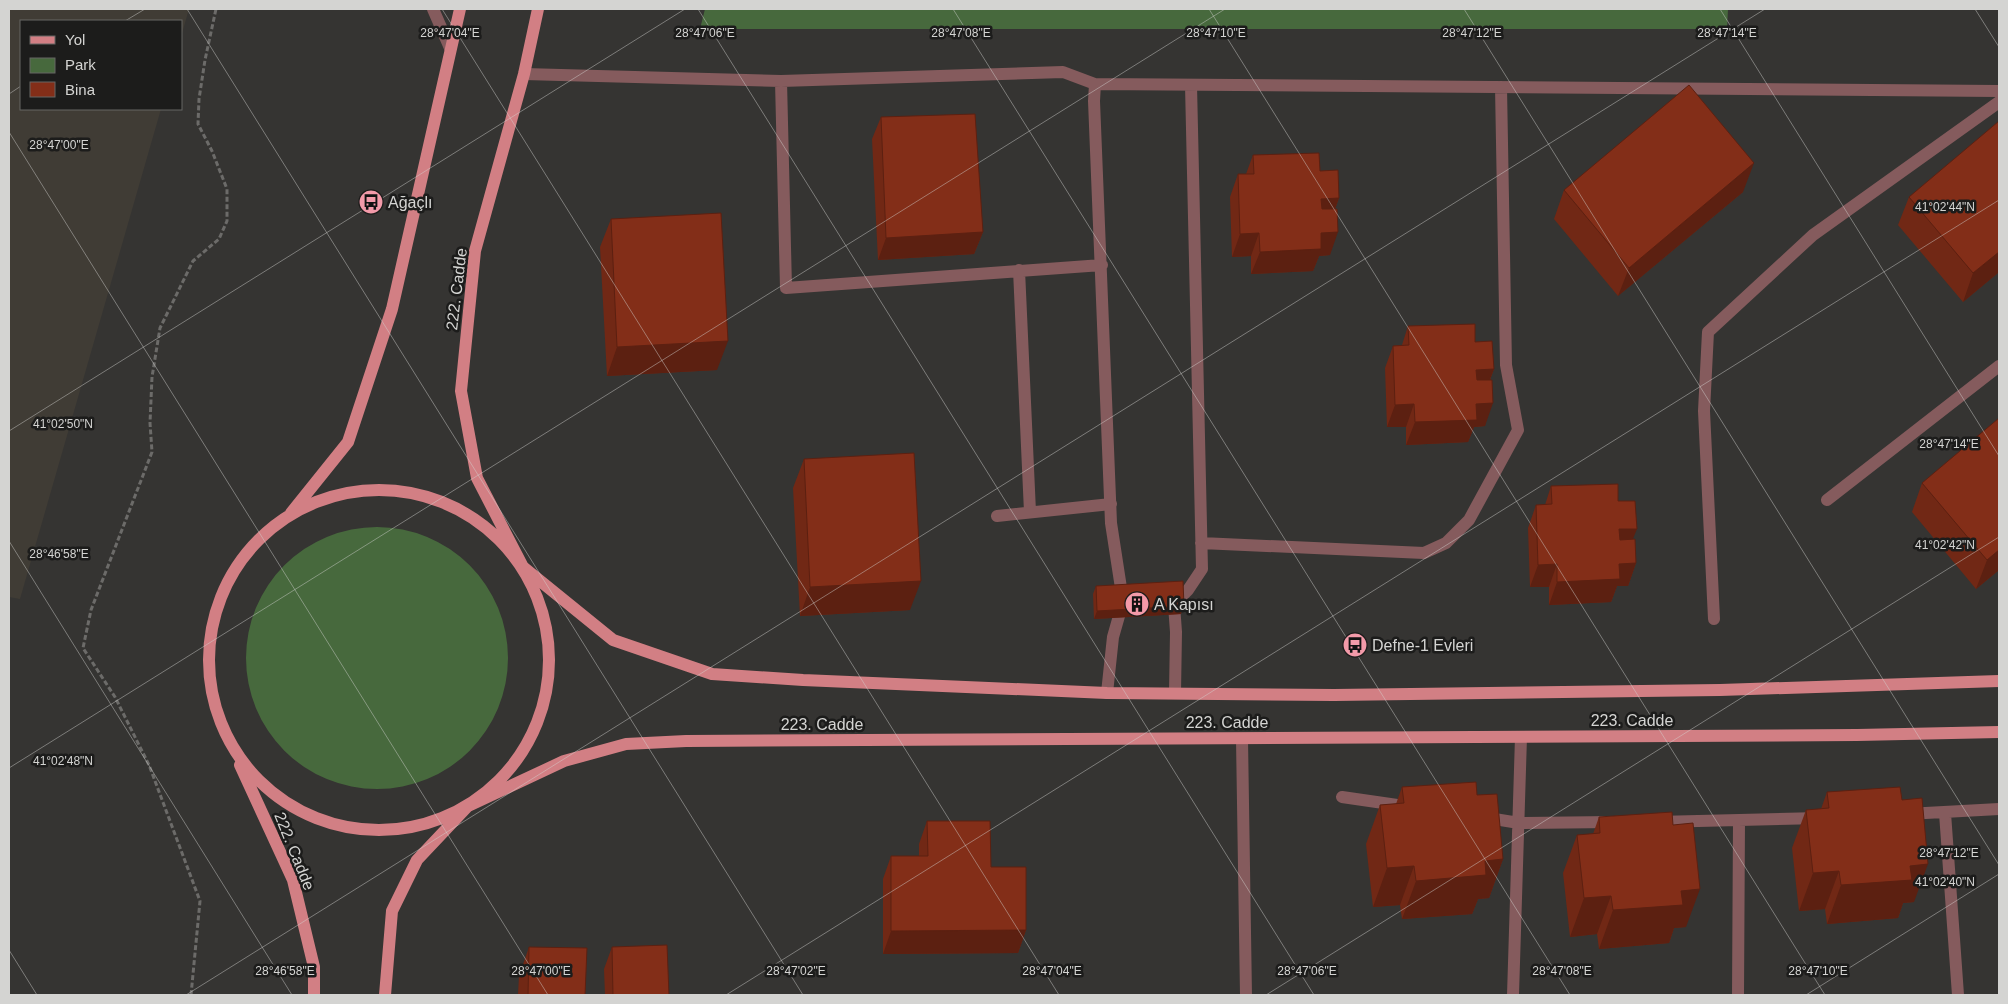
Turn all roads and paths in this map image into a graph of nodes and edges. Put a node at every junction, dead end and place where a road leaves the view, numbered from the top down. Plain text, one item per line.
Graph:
1 (216, 9) edge
2 (432, 9) edge
3 (460, 9) edge
4 (538, 9) edge
5 (450, 48) junction
6 (524, 74) junction
7 (780, 81) junction
8 (1095, 84) junction
9 (1191, 85) junction
10 (1501, 87) junction
11 (1999, 91) edge
12 (1999, 102) edge
13 (1102, 265) junction
14 (1019, 270) junction
15 (1999, 366) edge
16 (1828, 500) dead end
17 (1111, 504) junction
18 (1030, 512) junction
19 (290, 515) junction
20 (997, 516) dead end
21 (1201, 543) junction
22 (523, 567) junction
23 (1123, 602) junction
24 (1139, 604) edge
25 (1174, 605) junction
26 (1157, 606) edge
27 (1714, 619) dead end
28 (1999, 681) edge
29 (1106, 693) junction
30 (1176, 693) junction
31 (1999, 732) edge
32 (1522, 737) junction
33 (1242, 738) junction
34 (235, 753) junction
35 (1342, 796) dead end
36 (468, 806) junction
37 (1421, 808) edge
38 (1999, 809) edge
39 (1944, 813) junction
40 (1896, 815) edge
41 (1470, 816) edge
42 (1837, 817) edge
43 (1739, 821) junction
44 (1629, 822) edge
45 (1649, 822) edge
46 (1519, 823) junction
47 (191, 995) edge
48 (314, 995) edge
49 (385, 995) edge
50 (1246, 995) edge
51 (1513, 995) edge
52 (1738, 995) edge
53 (1958, 995) edge

1 - 47 path
2 - 5 street
3 - 5 main road
4 - 6 main road, 222. Cadde
5 - 19 main road
6 - 7 street
6 - 22 main road, 222. Cadde
7 - 8 street
7 - 14 street
8 - 9 street
8 - 13 street
9 - 10 street
9 - 21 street
10 - 11 street
10 - 21 street
12 - 27 street
13 - 14 street
13 - 17 street
14 - 18 street
15 - 16 street
17 - 18 street
17 - 23 street
18 - 20 street
19 - 22 main road
19 - 34 main road, 222. Cadde
21 - 25 street
22 - 29 main road, 223. Cadde
22 - 36 main road
23 - 24 street
23 - 29 street
25 - 26 street
25 - 30 street
28 - 30 main road, 223. Cadde
29 - 30 main road, 223. Cadde
31 - 32 main road, 223. Cadde
32 - 33 main road, 223. Cadde
32 - 46 street
33 - 36 main road, 223. Cadde
33 - 50 street
34 - 36 main road
34 - 48 main road, 222. Cadde
35 - 37 street
36 - 49 main road
38 - 39 street
39 - 40 street
39 - 53 street
41 - 46 street
42 - 43 street
43 - 45 street
43 - 52 street
44 - 46 street
46 - 51 street

